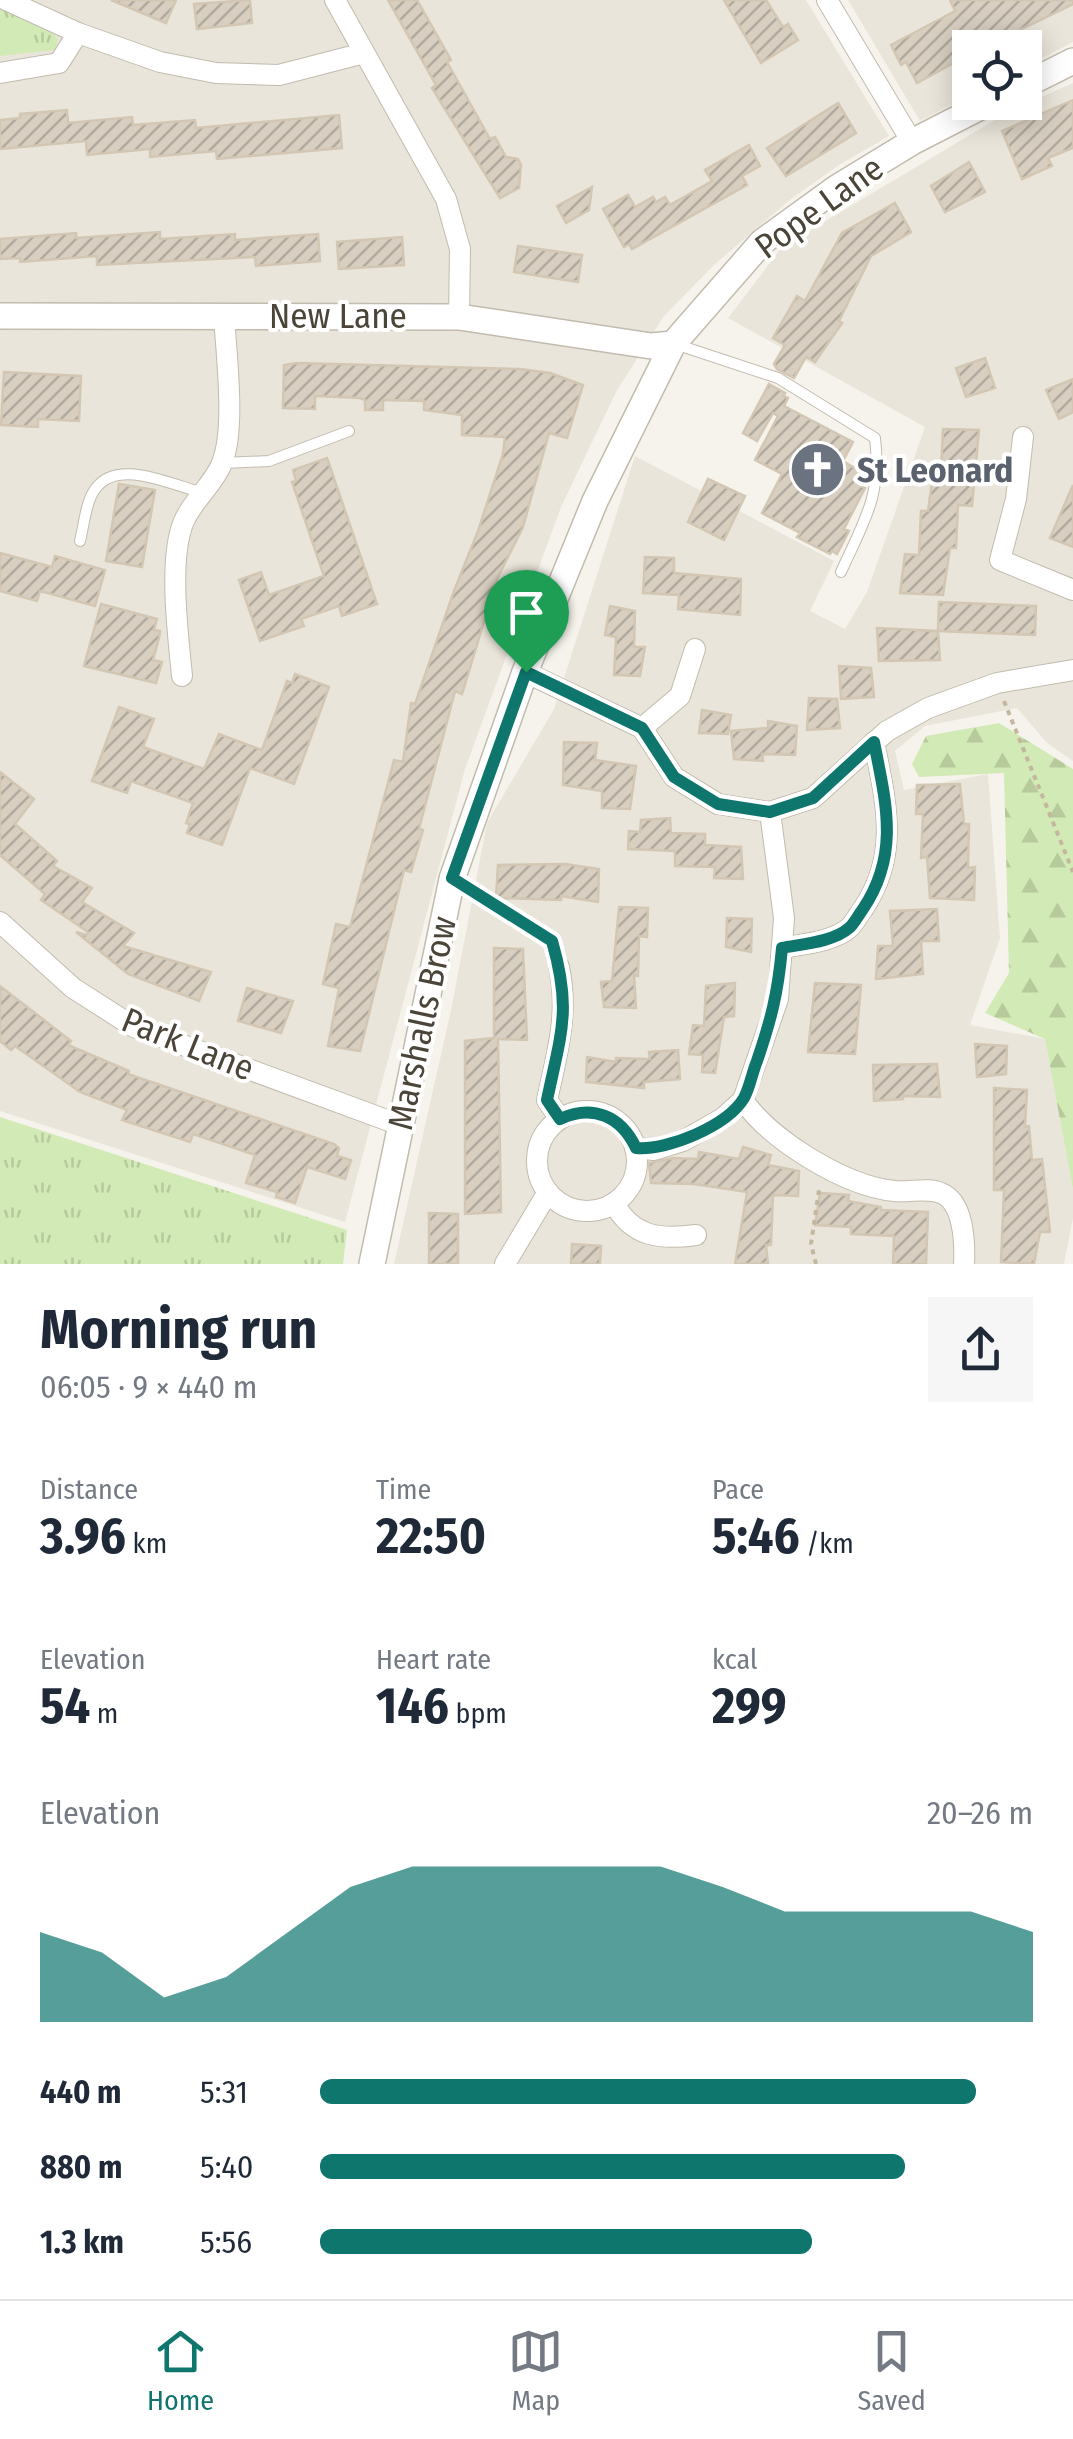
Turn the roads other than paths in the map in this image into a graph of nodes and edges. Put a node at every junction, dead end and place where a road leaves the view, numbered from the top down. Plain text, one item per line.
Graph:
1 (6, 0) edge
2 (335, 0) edge
3 (827, 0) edge
4 (78, 34) junction
5 (364, 53) junction
6 (1073, 61) edge
7 (0, 73) edge
8 (1042, 76) edge
9 (955, 120) edge
10 (912, 142) junction
11 (224, 315) junction
12 (0, 316) edge
13 (459, 317) junction
14 (673, 344) junction
15 (350, 432) dead end
16 (1023, 438) dead end
17 (222, 463) junction
18 (200, 492) junction
19 (80, 541) dead end
20 (841, 572) dead end
21 (1073, 590) edge
22 (695, 649) dead end
23 (1073, 670) edge
24 (526, 672) junction
25 (182, 676) dead end
26 (642, 728) junction
27 (874, 742) junction
28 (770, 812) junction
29 (0, 922) edge
30 (782, 948) junction
31 (559, 967) road end
32 (743, 1100) junction
33 (560, 1119) junction
34 (400, 1125) junction
35 (636, 1148) junction
36 (548, 1192) junction
37 (614, 1203) junction
38 (696, 1235) dead end
39 (372, 1264) edge
40 (505, 1264) edge
41 (964, 1264) edge

1 - 4 street
2 - 5 street
3 - 10 street
4 - 5 street
4 - 7 street
5 - 13 street
6 - 8 street
9 - 10 street, Pope Lane
10 - 14 street, Pope Lane
11 - 12 street, New Lane
11 - 13 street, New Lane
11 - 17 street
13 - 14 street, New Lane
14 - 20 lane
14 - 24 street, Marshalls Brow
15 - 17 lane
16 - 21 street
17 - 18 street
18 - 19 lane
18 - 25 street
22 - 26 street
23 - 27 street
24 - 26 street
24 - 34 street, Marshalls Brow
26 - 28 street
27 - 28 street
27 - 30 street
28 - 30 street
29 - 34 street, Park Lane
30 - 32 street
31 - 33 street
32 - 35 street
32 - 41 street
33 - 35 street
33 - 36 street
34 - 39 street, Marshalls Brow
35 - 37 street
36 - 37 street
36 - 40 street
37 - 38 street

